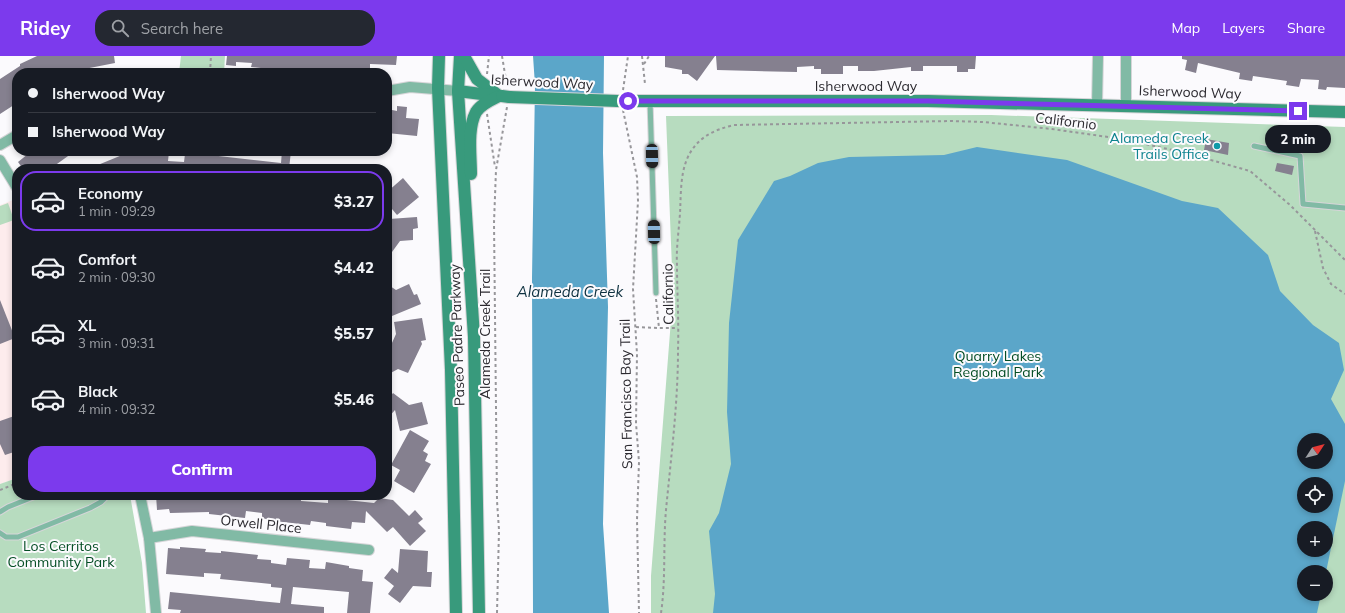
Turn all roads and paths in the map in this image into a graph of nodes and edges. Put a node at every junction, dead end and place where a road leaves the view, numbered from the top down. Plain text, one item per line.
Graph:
1 (211, 56) edge
2 (439, 56) edge
3 (460, 56) edge
4 (464, 56) edge
5 (502, 56) edge
6 (628, 56) edge
7 (642, 56) edge
8 (649, 56) edge
9 (1098, 56) edge
10 (1126, 56) edge
11 (644, 64) junction
12 (210, 68) edge
13 (645, 84) dead end
14 (438, 88) junction
15 (392, 90) edge
16 (458, 91) junction
17 (504, 98) junction
18 (650, 101) junction
19 (486, 102) junction
20 (623, 102) junction
21 (1097, 104) junction
22 (1126, 105) junction
23 (1345, 112) edge
24 (12, 138) edge
25 (0, 145) edge
26 (1254, 146) dead end
27 (0, 160) edge
28 (496, 170) junction
29 (12, 180) edge
30 (1345, 208) edge
31 (466, 212) junction
32 (1315, 229) junction
33 (1345, 260) edge
34 (656, 293) joint
35 (1345, 294) edge
36 (636, 327) junction
37 (660, 328) junction
38 (678, 328) junction
39 (12, 485) edge
40 (0, 490) edge
41 (26, 500) edge
42 (103, 500) edge
43 (141, 500) edge
44 (0, 512) edge
45 (0, 533) edge
46 (149, 538) junction
47 (370, 550) dead end
48 (156, 613) edge
49 (456, 613) edge
50 (479, 613) edge
51 (497, 613) edge
52 (639, 613) edge
53 (661, 613) edge

1 - 12 path
2 - 14 main road, Paseo Padre Parkway
3 - 16 main road, Paseo Padre Parkway
4 - 17 main road
5 - 17 path, Alameda Creek Trail
6 - 20 path, San Francisco Bay Trail
7 - 11 path
8 - 11 path
9 - 21 street
10 - 22 street
11 - 13 path
14 - 15 street, Isherwood Way
14 - 16 street, Isherwood Way
14 - 49 main road, Paseo Padre Parkway
16 - 17 main road, Isherwood Way
16 - 31 main road, Paseo Padre Parkway
17 - 19 main road
17 - 20 main road, Isherwood Way
17 - 28 path, Alameda Creek Trail
18 - 20 main road, Isherwood Way
18 - 21 main road, Isherwood Way
18 - 34 lane
19 - 28 path
19 - 31 main road
20 - 36 path, San Francisco Bay Trail
21 - 22 main road, Isherwood Way
22 - 23 main road, Isherwood Way
24 - 25 street
26 - 30 lane
27 - 29 street
28 - 51 path, Alameda Creek Trail
31 - 50 main road, Paseo Padre Parkway
32 - 33 path, Californio
32 - 35 path
32 - 38 path, Californio
34 - 37 path
36 - 37 path
36 - 52 path, San Francisco Bay Trail
37 - 38 path
38 - 53 path, Californio
39 - 40 path
41 - 44 lane
42 - 45 lane
43 - 46 street
46 - 47 street, Orwell Place
46 - 48 street

